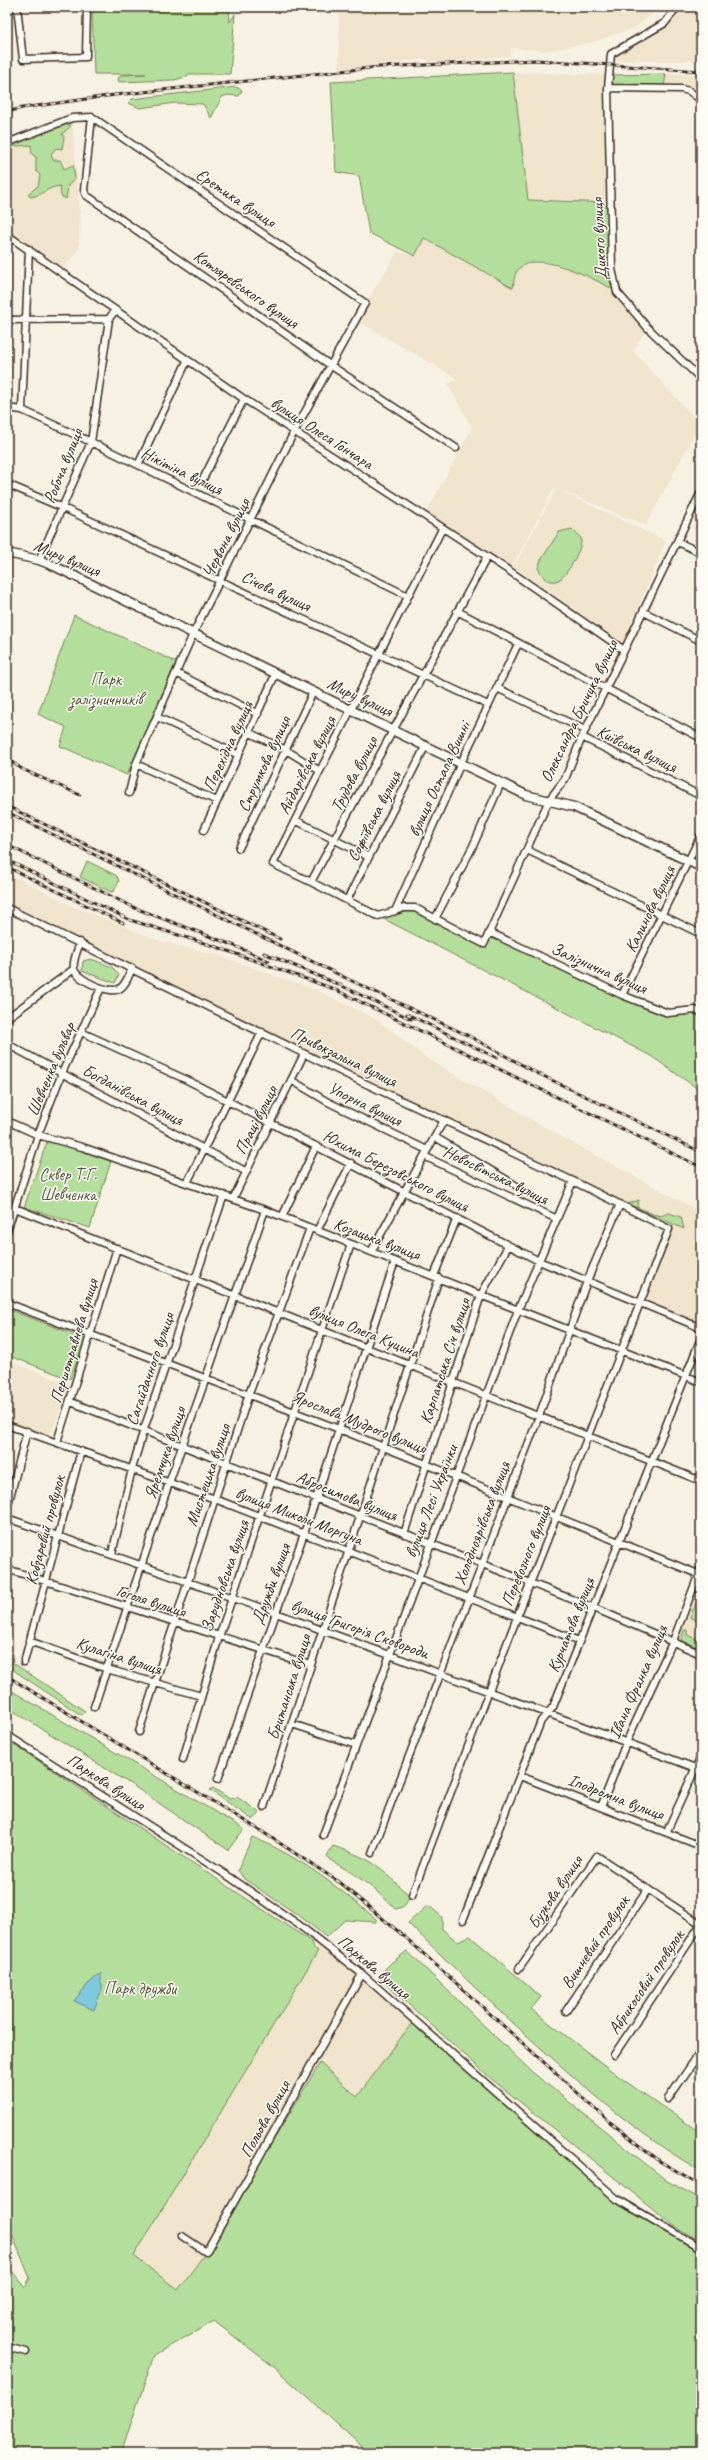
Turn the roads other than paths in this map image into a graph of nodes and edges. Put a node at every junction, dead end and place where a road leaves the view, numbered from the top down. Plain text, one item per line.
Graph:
1 (16, 7) edge
2 (86, 7) edge
3 (677, 7) edge
4 (608, 88) junction
5 (701, 100) edge
6 (92, 117) junction
7 (7, 143) edge
8 (7, 235) edge
9 (29, 250) junction
10 (365, 303) joint
11 (115, 310) junction
12 (109, 319) junction
13 (7, 320) edge
14 (27, 320) junction
15 (187, 361) junction
16 (330, 364) junction
17 (701, 379) edge
18 (244, 399) junction
19 (7, 408) edge
20 (22, 410) junction
21 (294, 432) junction
22 (91, 442) junction
23 (456, 448) dead end
24 (138, 465) junction
25 (202, 481) dead end
26 (7, 484) edge
27 (701, 494) edge
28 (61, 507) junction
29 (250, 521) junction
30 (442, 529) junction
31 (678, 542) junction
32 (7, 553) edge
33 (701, 553) edge
34 (487, 557) junction
35 (39, 560) junction
36 (220, 581) junction
37 (408, 596) junction
38 (457, 611) junction
39 (644, 612) junction
40 (192, 634) junction
41 (701, 641) edge
42 (518, 644) junction
43 (624, 650) junction
44 (378, 655) junction
45 (176, 673) junction
46 (276, 673) junction
47 (422, 675) junction
48 (497, 688) junction
49 (606, 689) junction
50 (313, 692) junction
51 (488, 705) junction
52 (351, 710) junction
53 (258, 714) junction
54 (157, 717) junction
55 (394, 730) junction
56 (585, 730) junction
57 (250, 733) junction
58 (582, 738) junction
59 (701, 738) edge
60 (426, 745) junction
61 (286, 750) junction
62 (239, 755) junction
63 (461, 763) junction
64 (136, 764) junction
65 (320, 770) junction
66 (501, 783) junction
67 (129, 793) dead end
68 (701, 796) edge
69 (549, 800) junction
70 (217, 801) junction
71 (295, 820) junction
72 (204, 830) dead end
73 (701, 835) edge
74 (336, 838) junction
75 (239, 848) dead end
76 (527, 850) junction
77 (369, 856) junction
78 (689, 861) junction
79 (701, 867) edge
80 (311, 882) junction
81 (347, 900) junction
82 (7, 908) edge
83 (395, 911) junction
84 (663, 915) junction
85 (435, 919) junction
86 (489, 932) junction
87 (701, 934) edge
88 (80, 942) junction
89 (132, 968) junction
90 (74, 969) junction
91 (101, 988) junction
92 (622, 995) junction
93 (701, 1012) edge
94 (7, 1018) edge
95 (81, 1032) junction
96 (262, 1032) junction
97 (7, 1044) edge
98 (304, 1054) junction
99 (62, 1073) junction
100 (291, 1080) junction
101 (226, 1101) junction
102 (444, 1120) junction
103 (7, 1121) edge
104 (270, 1123) junction
105 (38, 1135) junction
106 (435, 1137) junction
107 (316, 1146) junction
108 (203, 1148) junction
109 (426, 1153) junction
110 (351, 1163) junction
111 (245, 1171) junction
112 (573, 1181) junction
113 (187, 1183) junction
114 (522, 1189) dead end
115 (405, 1191) junction
116 (224, 1195) junction
117 (233, 1199) junction
118 (620, 1204) junction
119 (15, 1208) junction
120 (265, 1210) junction
121 (282, 1216) junction
122 (458, 1218) junction
123 (557, 1219) junction
124 (310, 1228) junction
125 (669, 1229) joint
126 (7, 1231) edge
127 (317, 1231) junction
128 (351, 1244) junction
129 (508, 1246) junction
130 (117, 1248) junction
131 (371, 1252) junction
132 (395, 1261) junction
133 (539, 1261) junction
134 (436, 1277) junction
135 (196, 1279) junction
136 (587, 1281) junction
137 (234, 1294) junction
138 (481, 1295) junction
139 (7, 1303) edge
140 (640, 1303) junction
141 (518, 1310) junction
142 (278, 1311) junction
143 (701, 1328) edge
144 (323, 1330) junction
145 (570, 1331) junction
146 (92, 1335) junction
147 (701, 1338) edge
148 (366, 1347) junction
149 (620, 1351) junction
150 (166, 1363) junction
151 (411, 1365) junction
152 (687, 1377) junction
153 (206, 1378) junction
154 (453, 1382) junction
155 (701, 1382) edge
156 (249, 1394) junction
157 (486, 1395) junction
158 (71, 1402) junction
159 (294, 1411) junction
160 (539, 1416) junction
161 (7, 1425) edge
162 (144, 1429) junction
163 (339, 1429) junction
164 (27, 1432) junction
165 (588, 1436) junction
166 (57, 1442) junction
167 (182, 1445) junction
168 (383, 1446) junction
169 (81, 1451) junction
170 (228, 1462) junction
171 (653, 1462) junction
172 (427, 1464) junction
173 (132, 1469) junction
174 (456, 1476) junction
175 (272, 1481) junction
176 (701, 1481) edge
177 (169, 1483) junction
178 (507, 1497) junction
179 (215, 1499) junction
180 (316, 1499) junction
181 (7, 1509) edge
182 (260, 1517) junction
183 (361, 1517) junction
184 (557, 1517) junction
185 (7, 1518) edge
186 (304, 1534) junction
187 (404, 1534) junction
188 (58, 1535) junction
189 (620, 1543) junction
190 (430, 1545) junction
191 (349, 1550) junction
192 (112, 1554) junction
193 (142, 1565) junction
194 (481, 1565) junction
195 (701, 1568) edge
196 (7, 1569) edge
197 (698, 1574) junction
198 (417, 1576) junction
199 (45, 1581) junction
200 (187, 1581) junction
201 (530, 1584) junction
202 (469, 1597) junction
203 (233, 1598) junction
204 (127, 1608) junction
205 (594, 1608) junction
206 (276, 1613) junction
207 (517, 1617) junction
208 (175, 1624) junction
209 (322, 1630) junction
210 (219, 1637) junction
211 (29, 1641) junction
212 (579, 1641) junction
213 (673, 1641) junction
214 (262, 1651) junction
215 (388, 1654) junction
216 (701, 1654) edge
217 (24, 1662) dead end
218 (311, 1665) junction
219 (107, 1669) junction
220 (440, 1674) junction
221 (155, 1683) junction
222 (490, 1694) junction
223 (201, 1696) junction
224 (94, 1707) dead end
225 (547, 1713) junction
226 (292, 1724) junction
227 (139, 1732) dead end
228 (7, 1735) edge
229 (626, 1743) junction
230 (356, 1745) junction
231 (701, 1756) edge
232 (183, 1759) dead end
233 (698, 1769) edge
234 (520, 1776) junction
235 (218, 1779) dead end
236 (264, 1807) dead end
237 (601, 1807) junction
238 (667, 1831) junction
239 (323, 1835) dead end
240 (701, 1846) edge
241 (372, 1853) dead end
242 (648, 1889) junction
243 (412, 1895) dead end
244 (463, 1920) dead end
245 (701, 1924) edge
246 (519, 1969) dead end
247 (362, 1974) junction
248 (566, 2011) dead end
249 (701, 2051) edge
250 (614, 2055) dead end
251 (668, 2099) dead end
252 (182, 2236) dead end
253 (701, 2248) edge
254 (7, 2347) edge
255 (26, 2352) dead end

1 - 2 street
3 - 4 street, Дикого вулиця
4 - 5 street
4 - 17 street, Дикого вулиця
6 - 7 street
6 - 10 street, Єретика вулиця
6 - 16 street, Котляревського вулиця
8 - 9 street, вулиця Олеся Гончара
9 - 11 street, вулиця Олеся Гончара
9 - 14 street
10 - 16 street, Червона вулиця
11 - 12 street, Робоча вулиця
11 - 15 street, вулиця Олеся Гончара
12 - 14 street
12 - 22 street, Робоча вулиця
13 - 14 street
14 - 20 street
15 - 18 street, вулиця Олеся Гончара
15 - 24 street
16 - 21 street, Червона вулиця
16 - 23 street, Котляревського вулиця
18 - 21 street, вулиця Олеся Гончара
18 - 25 street
19 - 20 street, Нікітіна вулиця
20 - 22 street, Нікітіна вулиця
21 - 29 street, Червона вулиця
21 - 30 street, вулиця Олеся Гончара
22 - 24 street, Нікітіна вулиця
22 - 28 street, Робоча вулиця
24 - 29 street, Нікітіна вулиця
26 - 28 street, Січова вулиця
27 - 31 street, Олександра Бричука вулиця
28 - 35 street, Робоча вулиця
28 - 36 street, Січова вулиця
29 - 36 street, Червона вулиця
29 - 37 street, Нікітіна вулиця
30 - 34 street, вулиця Олеся Гончара
30 - 37 street, Айдарівська вулиця
31 - 33 street
31 - 39 street, Олександра Бричука вулиця
32 - 35 main road, Миру вулиця
34 - 38 street, Трудова вулиця
34 - 43 street, вулиця Олеся Гончара
35 - 40 main road, Миру вулиця
36 - 40 street, Червона вулиця
36 - 44 street, Січова вулиця
37 - 44 street, Айдарівська вулиця
38 - 42 street
38 - 47 street, Трудова вулиця
39 - 41 street
39 - 43 street, Олександра Бричука вулиця
40 - 45 street, Червона вулиця
40 - 46 main road, Миру вулиця
42 - 48 street, вулиця Остапа Вишні
42 - 49 street
43 - 49 street, Олександра Бричука вулиця
44 - 47 street, Січова вулиця
44 - 52 street, Айдарівська вулиця
45 - 53 street
45 - 54 street, Червона вулиця
46 - 50 main road, Миру вулиця
46 - 53 street, Перехідна вулиця
47 - 51 street, Січова вулиця
47 - 55 street, Трудова вулиця
48 - 51 street, вулиця Остапа Вишні
48 - 56 street, Київська вулиця
49 - 56 street, Олександра Бричука вулиця
49 - 59 street
50 - 52 main road, Миру вулиця
50 - 61 street, Струмкова вулиця
51 - 63 street, вулиця Остапа Вишні
52 - 55 main road, Миру вулиця
52 - 65 street, Айдарівська вулиця
53 - 57 street, Перехідна вулиця
54 - 62 street
54 - 64 street, Червона вулиця
55 - 60 main road, Миру вулиця
55 - 74 street, Трудова вулиця
56 - 58 street, Олександра Бричука вулиця
57 - 61 street
57 - 62 street, Перехідна вулиця
58 - 68 street, Київська вулиця
58 - 69 street, Олександра Бричука вулиця
60 - 63 main road, Миру вулиця
60 - 77 street, Софіївська вулиця
61 - 65 street
61 - 75 street, Струмкова вулиця
62 - 70 street, Перехідна вулиця
63 - 66 main road, Миру вулиця
63 - 83 street, вулиця Остапа Вишні
64 - 67 street, Червона вулиця
64 - 70 street
65 - 71 street, Айдарівська вулиця
66 - 69 main road, Миру вулиця
66 - 85 street
69 - 76 street, Олександра Бричука вулиця
69 - 78 main road, Миру вулиця
70 - 72 street, Перехідна вулиця
71 - 74 street
71 - 80 street, Айдарівська вулиця
73 - 78 street, Калинова вулиця
74 - 77 street
74 - 80 street, Трудова вулиця
76 - 84 street
76 - 86 street, Олександра Бричука вулиця
77 - 81 street, Софіївська вулиця
78 - 79 main road, Миру вулиця
78 - 84 street, Калинова вулиця
80 - 81 street
81 - 83 street
82 - 88 street, Привокзальна вулиця
83 - 85 street
84 - 87 street
84 - 92 street, Калинова вулиця
85 - 86 street, Олександра Бричука вулиця
86 - 92 street, Залізнична вулиця
88 - 89 street, Привокзальна вулиця
88 - 90 street
89 - 91 street
89 - 96 street, Привокзальна вулиця
90 - 91 street
90 - 94 street
91 - 95 street, Шевченка бульвар
92 - 93 street, Залізнична вулиця
95 - 99 street, Шевченка бульвар
95 - 101 street, Юхима Березовського вулиця
96 - 98 street, Привокзальна вулиця
96 - 101 street
97 - 99 street, Богданівська вулиця
98 - 100 street, Праці вулиця
98 - 102 street, Привокзальна вулиця
99 - 105 street, Шевченка бульвар
99 - 108 street, Богданівська вулиця
100 - 104 street, Праці вулиця
100 - 109 street, Упорна вулиця
101 - 104 street, Юхима Березовського вулиця
101 - 108 street
102 - 106 street
102 - 112 street, Привокзальна вулиця
103 - 105 street, Козацька вулиця
104 - 107 street, Юхима Березовського вулиця
104 - 111 street, Праці вулиця
105 - 113 street, Козацька вулиця
105 - 119 street, Шевченка бульвар
106 - 109 street
106 - 114 street
107 - 110 street, Юхима Березовського вулиця
107 - 121 street
108 - 111 street, Богданівська вулиця
108 - 113 street
109 - 115 street
109 - 123 street, Новосвітська вулиця
110 - 115 street, Юхима Березовського вулиця
110 - 127 street
111 - 117 street, Праці вулиця
112 - 118 street, Привокзальна вулиця
112 - 123 street, вулиця Лесі Українки
113 - 116 street, Козацька вулиця
115 - 122 street, Юхима Березовського вулиця
115 - 131 street
116 - 117 street, Козацька вулиця
116 - 135 street, Сагайдачного вулиця
117 - 120 street, Козацька вулиця
118 - 125 street, Привокзальна вулиця
118 - 136 street, Холодноярівська вулиця
119 - 126 street, Шевченка бульвар
119 - 130 street, вулиця Олега Куцина
120 - 121 street, Козацька вулиця
120 - 137 street, Яремчука вулиця
121 - 124 street, Козацька вулиця
122 - 129 street, Юхима Березовського вулиця
122 - 134 street, Британська вулиця
123 - 133 street, вулиця Лесі Українки
124 - 127 street, Козацька вулиця
124 - 142 street, Мистецька вулиця
125 - 140 street, Перевозного вулиця
127 - 128 street, Козацька вулиця
128 - 131 street, Козацька вулиця
128 - 144 street, Зарудновська вулиця
129 - 133 street, Юхима Березовського вулиця
129 - 138 street, Карпатська Січ вулиця
130 - 135 street, вулиця Олега Куцина
130 - 146 street, Першотравнева вулиця
131 - 132 street, Козацька вулиця
132 - 134 street, Козацька вулиця
132 - 148 street, Дружби вулиця
133 - 136 street, Юхима Березовського вулиця
133 - 141 street, вулиця Лесі Українки
134 - 138 street, Козацька вулиця
134 - 151 street, Британська вулиця
135 - 137 street, вулиця Олега Куцина
135 - 150 street, Сагайдачного вулиця
136 - 140 street, Юхима Березовського вулиця
136 - 145 street, Холодноярівська вулиця
137 - 142 street, вулиця Олега Куцина
137 - 153 street, Яремчука вулиця
138 - 141 street, Козацька вулиця
138 - 154 street, Карпатська Січ вулиця
139 - 146 street, Ярослава Мудрого вулиця
140 - 143 street, Юхима Березовського вулиця
140 - 149 street, Перевозного вулиця
141 - 145 street, Козацька вулиця
141 - 157 street, вулиця Лесі Українки
142 - 144 street, вулиця Олега Куцина
142 - 156 street, Мистецька вулиця
144 - 148 street, вулиця Олега Куцина
144 - 159 street, Зарудновська вулиця
145 - 149 street, Козацька вулиця
145 - 160 street, Холодноярівська вулиця
146 - 150 street, Ярослава Мудрого вулиця
146 - 158 street, Першотравнева вулиця
147 - 152 street, Курчатова вулиця
148 - 151 street, вулиця Олега Куцина
148 - 163 street, Дружби вулиця
149 - 152 street, Козацька вулиця
149 - 165 street, Перевозного вулиця
150 - 153 street, Ярослава Мудрого вулиця
150 - 162 street, Сагайдачного вулиця
151 - 154 street, вулиця Олега Куцина
151 - 168 street, Британська вулиця
152 - 155 street, Козацька вулиця
152 - 171 street, Курчатова вулиця
153 - 156 street, Ярослава Мудрого вулиця
153 - 167 street, Яремчука вулиця
154 - 157 street, вулиця Олега Куцина
154 - 172 street, Карпатська Січ вулиця
156 - 159 street, Ярослава Мудрого вулиця
156 - 170 street, Мистецька вулиця
157 - 160 street, вулиця Олега Куцина
157 - 174 street, вулиця Лесі Українки
158 - 162 street, Абросимова вулиця
158 - 166 street, Першотравнева вулиця
159 - 163 street, Ярослава Мудрого вулиця
159 - 175 street, Зарудновська вулиця
160 - 165 street, вулиця Олега Куцина
160 - 178 street, Холодноярівська вулиця
161 - 164 street, вулиця Миколи Моргуна
162 - 167 street, Абросимова вулиця
162 - 173 street, Сагайдачного вулиця
163 - 168 street, Ярослава Мудрого вулиця
163 - 180 street, Дружби вулиця
164 - 166 street, вулиця Миколи Моргуна
164 - 181 street
165 - 171 street, вулиця Олега Куцина
165 - 184 street, Перевозного вулиця
166 - 169 street, вулиця Миколи Моргуна
167 - 170 street, Абросимова вулиця
167 - 177 street, Яремчука вулиця
168 - 172 street, Ярослава Мудрого вулиця
168 - 183 street, Британська вулиця
169 - 173 street, вулиця Миколи Моргуна
169 - 188 street, Кобзаревий провулок
170 - 175 street, Абросимова вулиця
170 - 179 street, Мистецька вулиця
171 - 176 street, вулиця Олега Куцина
171 - 189 street, Курчатова вулиця
172 - 174 street, Ярослава Мудрого вулиця
172 - 187 street, Карпатська Січ вулиця
173 - 177 street, вулиця Миколи Моргуна
173 - 192 street, Сагайдачного вулиця
174 - 178 street, Ярослава Мудрого вулиця
174 - 190 street, вулиця Лесі Українки
175 - 180 street, Абросимова вулиця
175 - 182 street, Зарудновська вулиця
177 - 179 street, вулиця Миколи Моргуна
177 - 193 street, Яремчука вулиця
178 - 184 street, Ярослава Мудрого вулиця
178 - 194 street, Холодноярівська вулиця
179 - 182 street, вулиця Миколи Моргуна
179 - 200 street, Мистецька вулиця
180 - 183 street, Абросимова вулиця
180 - 186 street, Дружби вулиця
182 - 186 street, вулиця Миколи Моргуна
182 - 203 street, Зарудновська вулиця
183 - 187 street, Абросимова вулиця
183 - 191 street, Британська вулиця
184 - 189 street, Ярослава Мудрого вулиця
184 - 201 street, Перевозного вулиця
185 - 188 street, вулиця Григорія Сковороди
186 - 191 street, вулиця Миколи Моргуна
186 - 206 street, Дружби вулиця
187 - 190 street, Абросимова вулиця
188 - 192 street, вулиця Григорія Сковороди
188 - 199 street, Кобзаревий провулок
189 - 197 street, Ярослава Мудрого вулиця
189 - 205 street, Курчатова вулиця
190 - 194 street, Абросимова вулиця
190 - 198 street, вулиця Лесі Українки
191 - 198 street, вулиця Миколи Моргуна
191 - 209 street, Британська вулиця
192 - 193 street, вулиця Григорія Сковороди
193 - 200 street, вулиця Григорія Сковороди
193 - 204 street, Яремчука вулиця
194 - 201 street, Абросимова вулиця
194 - 202 street, Холодноярівська вулиця
195 - 197 street, Івана Франка вулиця
196 - 199 street, Гоголя вулиця
197 - 213 street, Івана Франка вулиця
198 - 202 street, вулиця Миколи Моргуна
198 - 215 street, вулиця Лесі Українки
199 - 204 street, Гоголя вулиця
199 - 211 street, Кобзаревий провулок
200 - 203 street, вулиця Григорія Сковороди
200 - 208 street, Мистецька вулиця
201 - 205 street, Абросимова вулиця
201 - 207 street, Перевозного вулиця
202 - 207 street, вулиця Миколи Моргуна
202 - 220 street, Холодноярівська вулиця
203 - 206 street, вулиця Григорія Сковороди
203 - 210 street, Зарудновська вулиця
204 - 208 street, Гоголя вулиця
204 - 219 street, Яремчука вулиця
205 - 212 street, Курчатова вулиця
205 - 213 street, Абросимова вулиця
206 - 209 street, вулиця Григорія Сковороди
206 - 214 street, Дружби вулиця
207 - 212 street, вулиця Миколи Моргуна
207 - 222 street, Перевозного вулиця
208 - 210 street, Гоголя вулиця
208 - 221 street, Мистецька вулиця
209 - 215 street, вулиця Григорія Сковороди
209 - 218 street, Британська вулиця
210 - 214 street, Гоголя вулиця
210 - 223 street, Зарудновська вулиця
211 - 217 street, Кобзаревий провулок
211 - 219 street, Кулагіна вулиця
212 - 225 street, Курчатова вулиця
213 - 216 street, Абросимова вулиця
213 - 229 street, Івана Франка вулиця
214 - 218 street, Гоголя вулиця
214 - 235 street, Дружби вулиця
215 - 220 street, вулиця Григорія Сковороди
215 - 230 street, вулиця Лесі Українки
218 - 226 street, Британська вулиця
219 - 221 street, Кулагіна вулиця
219 - 224 street, Яремчука вулиця
220 - 222 street, вулиця Григорія Сковороди
220 - 241 street, Холодноярівська вулиця
221 - 223 street, Кулагіна вулиця
221 - 227 street, Мистецька вулиця
222 - 225 street, вулиця Григорія Сковороди
222 - 243 street, Перевозного вулиця
223 - 232 street, Зарудновська вулиця
225 - 229 street, вулиця Григорія Сковороди
225 - 234 street, Курчатова вулиця
226 - 230 street
226 - 236 street, Британська вулиця
228 - 247 street, Паркова вулиця
229 - 233 street, вулиця Григорія Сковороди
229 - 237 street, Івана Франка вулиця
230 - 239 street, вулиця Лесі Українки
231 - 233 street
233 - 238 street
234 - 237 street, Іподромна вулиця
234 - 244 street, Курчатова вулиця
237 - 238 street, Іподромна вулиця
238 - 240 street, Іподромна вулиця
242 - 245 street, Бузкова вулиця
242 - 246 street, Бузкова вулиця
242 - 248 street, Вишневий провулок
245 - 250 street, Абрикосовий провулок
247 - 252 street, Польова вулиця
247 - 253 street, Паркова вулиця
249 - 251 street
254 - 255 street

